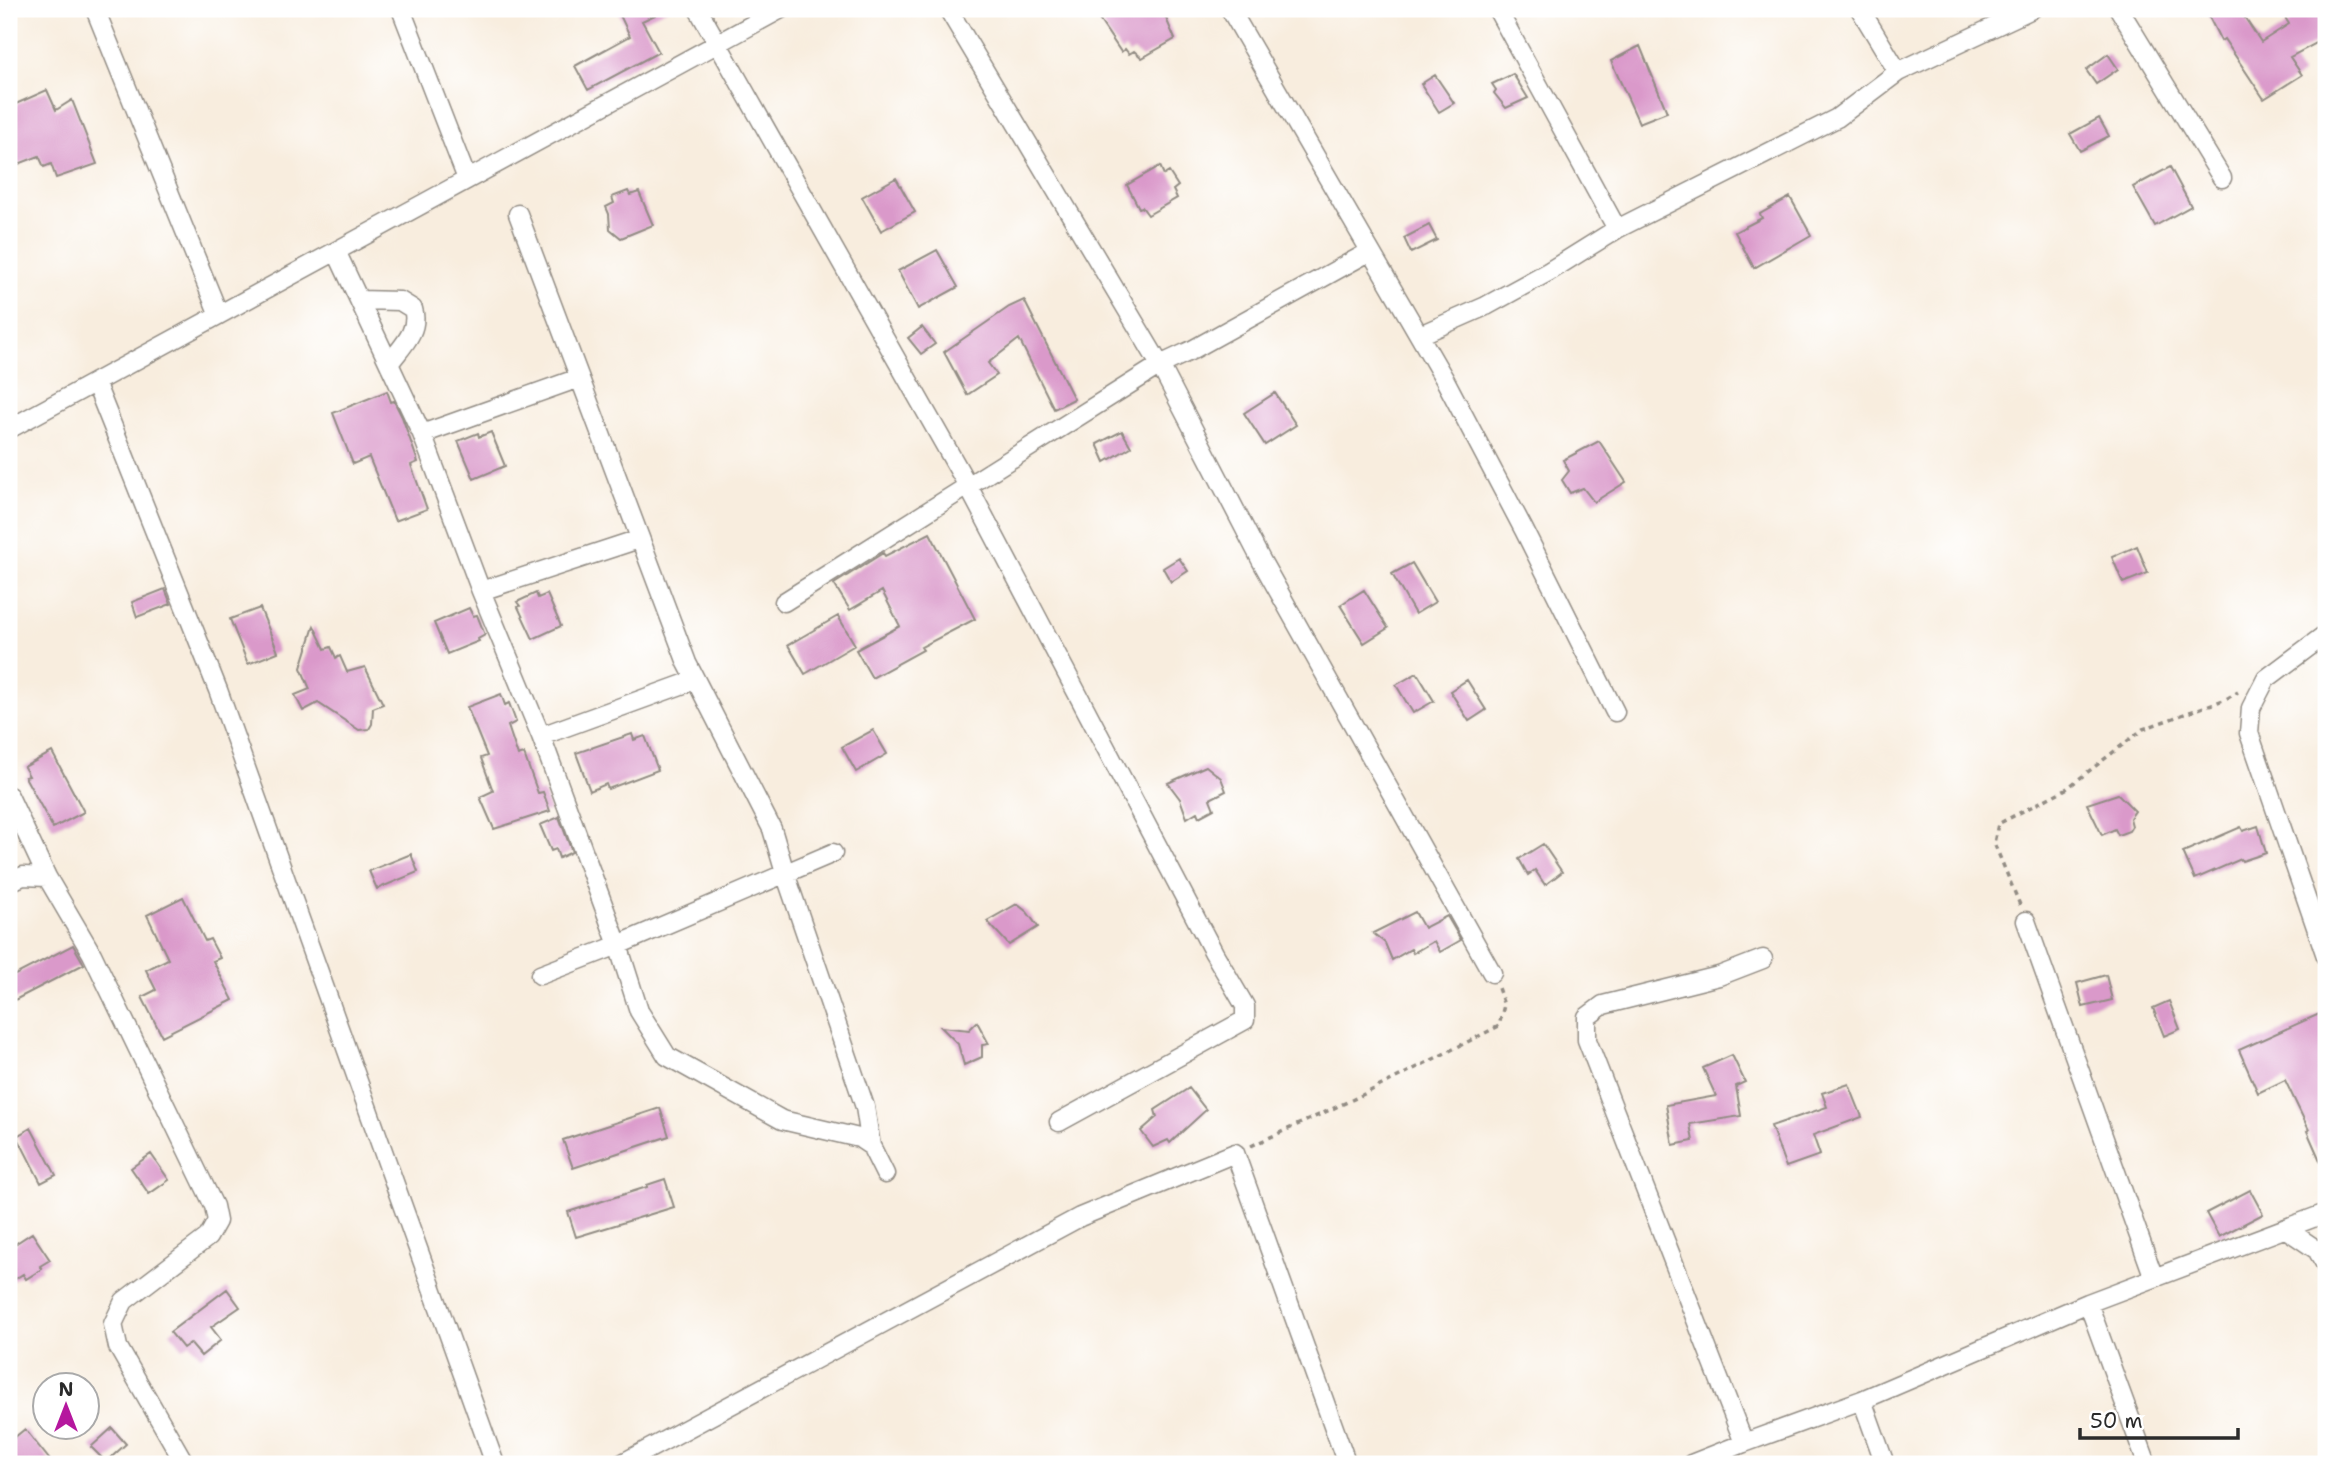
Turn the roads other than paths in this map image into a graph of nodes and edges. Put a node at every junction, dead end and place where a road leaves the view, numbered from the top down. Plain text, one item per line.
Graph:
1 (95, 9) edge
2 (401, 9) edge
3 (698, 9) edge
4 (781, 9) edge
5 (948, 9) edge
6 (1230, 9) edge
7 (1497, 9) edge
8 (1860, 9) edge
9 (2032, 9) edge
10 (2119, 9) edge
11 (717, 44) junction
12 (1898, 72) junction
13 (2222, 178) dead end
14 (467, 179) junction
15 (518, 214) dead end
16 (1617, 229) junction
17 (336, 251) junction
18 (1369, 252) junction
19 (359, 300) junction
20 (219, 315) junction
21 (1420, 335) junction
22 (389, 364) junction
23 (1160, 365) junction
24 (579, 378) junction
25 (95, 382) junction
26 (9, 429) edge
27 (422, 434) junction
28 (968, 486) junction
29 (639, 539) junction
30 (481, 591) junction
31 (784, 602) dead end
32 (2326, 634) edge
33 (695, 680) junction
34 (1615, 712) dead end
35 (541, 736) junction
36 (9, 796) edge
37 (833, 853) dead end
38 (785, 873) junction
39 (47, 877) junction
40 (9, 882) edge
41 (2026, 921) road end
42 (618, 945) junction
43 (2326, 956) edge
44 (1763, 958) dead end
45 (1492, 973) road end
46 (540, 975) dead end
47 (1059, 1122) dead end
48 (872, 1146) junction
49 (886, 1174) dead end
50 (2326, 1213) edge
51 (2286, 1229) junction
52 (2326, 1265) edge
53 (2154, 1278) junction
54 (2088, 1303) junction
55 (1861, 1400) junction
56 (1744, 1443) junction
57 (185, 1464) edge
58 (495, 1464) edge
59 (623, 1464) edge
60 (1347, 1464) edge
61 (1691, 1464) edge
62 (1885, 1464) edge
63 (2147, 1464) edge

1 - 20 street
2 - 14 street
3 - 11 street
4 - 11 street
5 - 23 street
6 - 18 street
7 - 16 street
8 - 12 street
9 - 12 street
10 - 13 street
11 - 14 street
11 - 28 street
12 - 16 street
14 - 17 street
15 - 24 street
16 - 21 street
17 - 19 street
17 - 20 street
18 - 21 street
18 - 23 street
19 - 22 street
19 - 22 street
20 - 25 street
21 - 34 street
22 - 27 street
23 - 28 street
23 - 45 street
24 - 27 street
24 - 29 street
25 - 26 street
25 - 58 street
27 - 30 street
28 - 31 street
28 - 47 street
29 - 30 street
29 - 33 street
30 - 35 street
32 - 43 street
33 - 35 street
33 - 38 street
35 - 42 street
36 - 39 street
37 - 38 street
38 - 42 street
38 - 48 street
39 - 40 street
39 - 57 street
41 - 53 street
42 - 46 street
42 - 48 street
44 - 56 street
48 - 49 street
50 - 51 street
51 - 52 street
51 - 53 street
53 - 54 street
54 - 55 street
54 - 63 street
55 - 56 street
55 - 62 street
56 - 61 street
59 - 60 street

